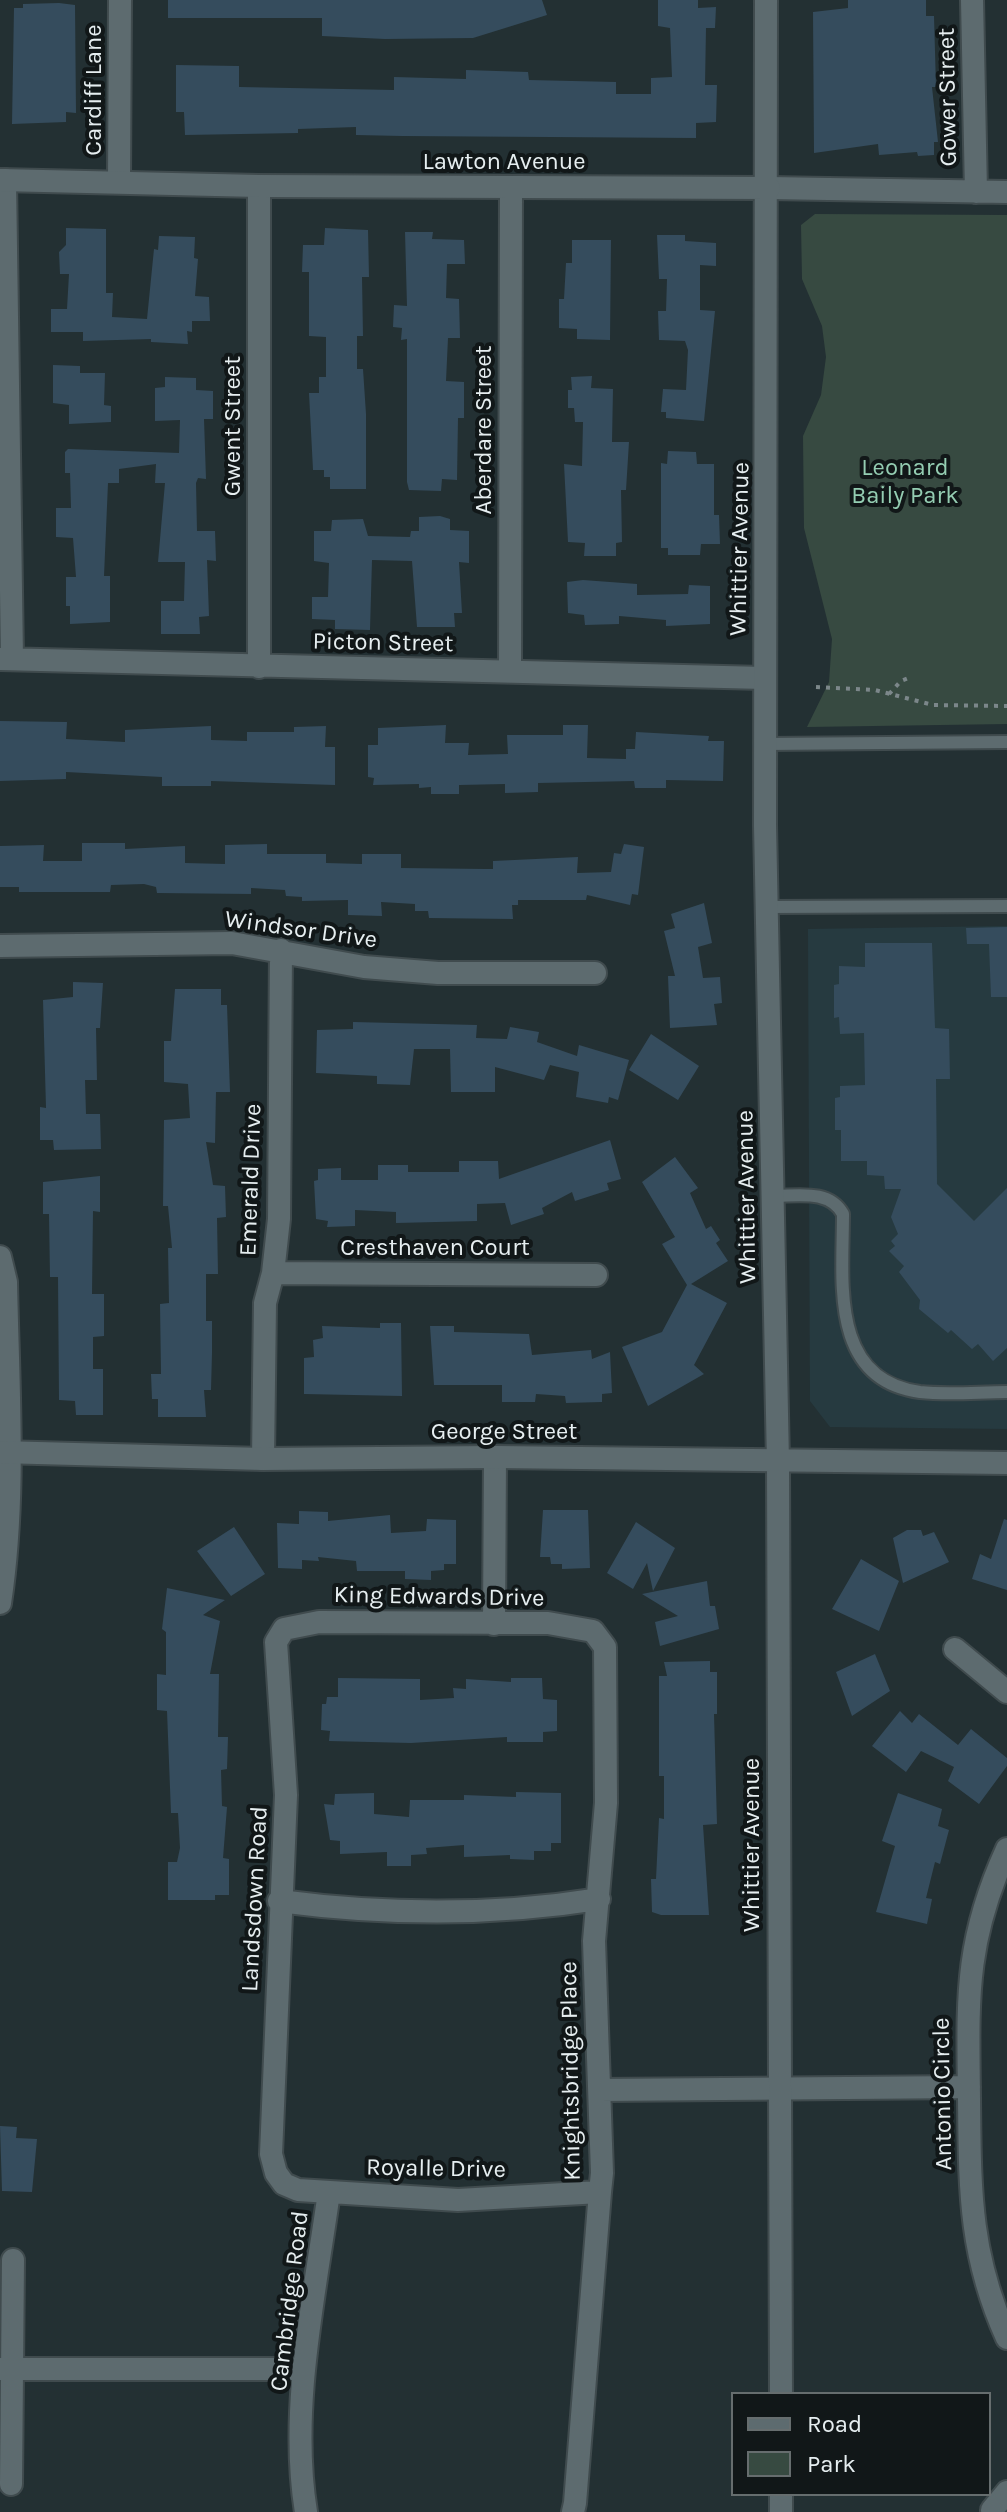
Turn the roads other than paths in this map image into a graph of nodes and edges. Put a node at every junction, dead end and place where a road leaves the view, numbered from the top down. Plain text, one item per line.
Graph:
1 (120, 0) edge
2 (766, 0) edge
3 (972, 0) edge
4 (3, 180) edge
5 (119, 181) junction
6 (259, 186) junction
7 (511, 188) junction
8 (769, 188) junction
9 (976, 192) junction
10 (1007, 192) edge
11 (6, 659) edge
12 (259, 667) junction
13 (510, 671) junction
14 (764, 678) junction
15 (1007, 742) edge
16 (765, 744) junction
17 (1007, 906) edge
18 (767, 907) junction
19 (0, 946) edge
20 (281, 950) junction
21 (595, 973) dead end
22 (773, 1196) junction
23 (0, 1257) edge
24 (273, 1273) junction
25 (596, 1275) dead end
26 (3, 1282) edge
27 (1007, 1392) edge
28 (5, 1452) edge
29 (495, 1457) junction
30 (263, 1459) junction
31 (778, 1462) junction
32 (1007, 1463) edge
33 (0, 1603) edge
34 (494, 1624) junction
35 (284, 1629) joint
36 (593, 1631) joint
37 (955, 1649) dead end
38 (1007, 1692) edge
39 (1007, 1849) edge
40 (599, 1899) junction
41 (279, 1901) junction
42 (779, 2087) junction
43 (969, 2087) junction
44 (600, 2090) junction
45 (276, 2173) joint
46 (329, 2192) junction
47 (600, 2192) junction
48 (13, 2260) dead end
49 (1007, 2338) edge
50 (7, 2369) edge
51 (304, 2369) junction
52 (781, 2392) edge
53 (11, 2484) dead end
54 (1007, 2492) edge
55 (992, 2510) edge
56 (306, 2512) edge
57 (573, 2512) edge

1 - 5 street, Cardiff Lane
2 - 8 street, Whittier Avenue
3 - 9 street, Gower Street
4 - 5 street, Lawton Avenue
4 - 11 street
5 - 6 street, Lawton Avenue
6 - 7 street, Lawton Avenue
6 - 12 street, Gwent Street
7 - 8 street, Lawton Avenue
7 - 13 street, Aberdare Street
8 - 9 street, Lawton Avenue
8 - 14 street, Whittier Avenue
9 - 10 street, Lawton Avenue
11 - 12 street, Picton Street
12 - 13 street, Picton Street
13 - 14 street, Picton Street
14 - 16 street, Whittier Avenue
15 - 16 lane
16 - 18 street, Whittier Avenue
17 - 18 lane
18 - 22 street, Whittier Avenue
19 - 20 street, Windsor Drive
20 - 21 street, Windsor Drive
20 - 24 street, Emerald Drive
22 - 27 lane
22 - 31 street, Whittier Avenue
23 - 26 street
24 - 25 street, Cresthaven Court
24 - 30 street, Emerald Drive
26 - 28 street
28 - 30 street, George Street
28 - 33 street
29 - 30 street, George Street
29 - 31 street, George Street
29 - 34 street
31 - 32 street, George Street
31 - 42 street, Whittier Avenue
34 - 35 street, King Edwards Drive
34 - 36 street, King Edwards Drive
35 - 41 street, Landsdown Road
36 - 40 street, Knightsbridge Place
37 - 38 street
39 - 43 street, Antonio Circle
40 - 41 street
40 - 44 street, Knightsbridge Place
41 - 45 street, Landsdown Road
42 - 43 street
42 - 44 street
42 - 52 street, Whittier Avenue
43 - 49 street, Antonio Circle
44 - 47 street, Knightsbridge Place
45 - 46 street, Royalle Drive
46 - 47 street, Royalle Drive
46 - 51 street, Cambridge Road
47 - 57 street, Knightsbridge Place
48 - 50 street
50 - 51 street
50 - 53 street
51 - 56 street, Cambridge Road
54 - 55 street

